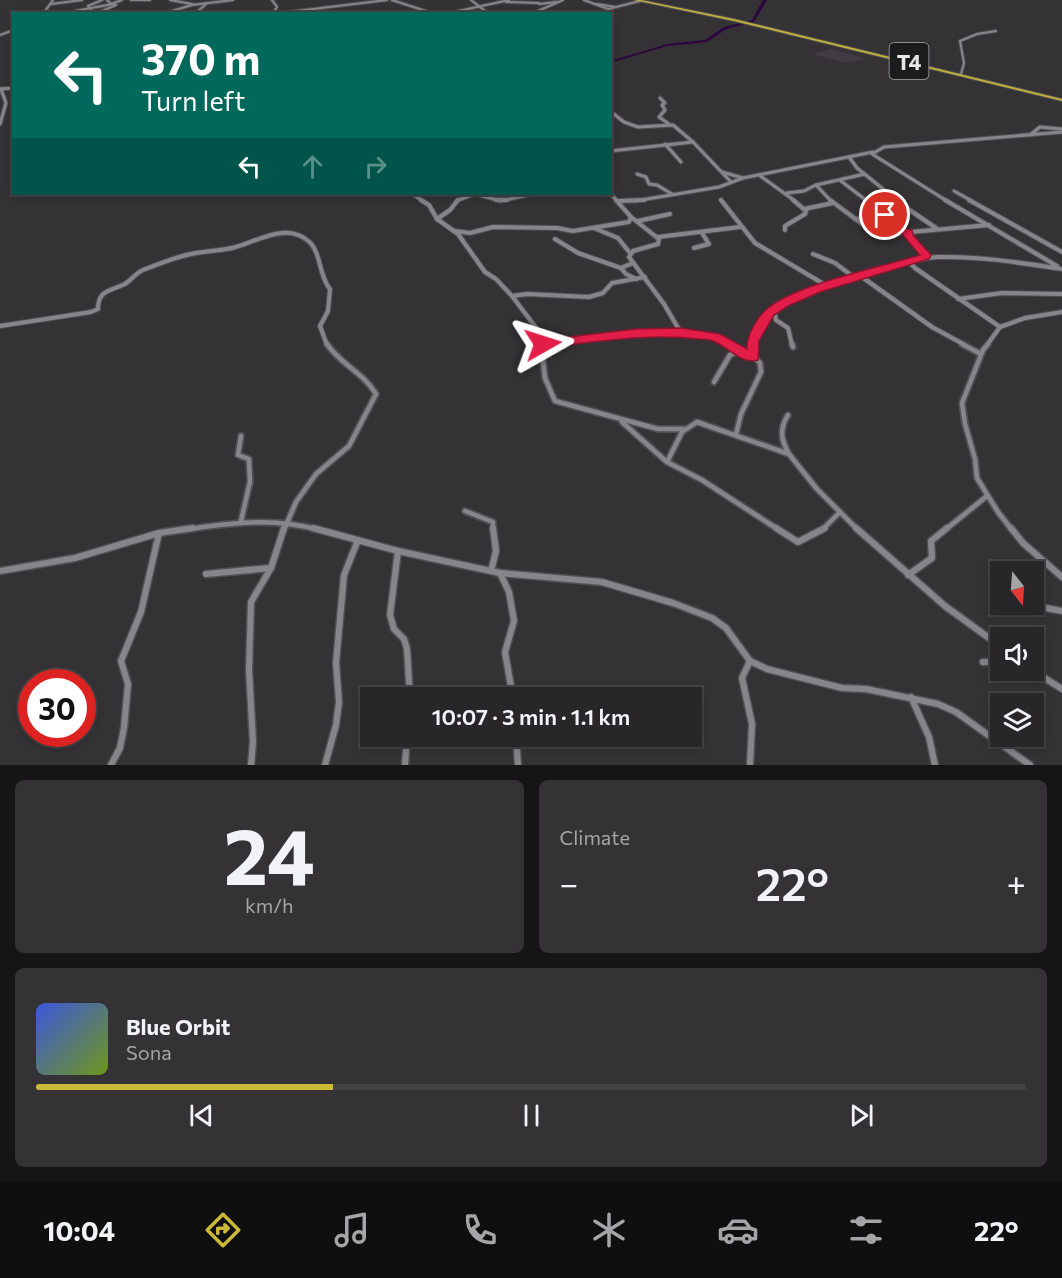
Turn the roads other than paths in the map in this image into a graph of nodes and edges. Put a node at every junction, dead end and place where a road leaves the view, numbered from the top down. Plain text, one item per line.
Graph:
1 (53, 0) edge
2 (82, 0) edge
3 (102, 0) edge
4 (122, 0) edge
5 (131, 0) edge
6 (150, 0) edge
7 (170, 0) edge
8 (233, 0) edge
9 (273, 0) edge
10 (387, 0) edge
11 (392, 0) edge
12 (471, 0) edge
13 (564, 0) edge
14 (636, 0) edge
15 (507, 1) edge
16 (588, 1) edge
17 (640, 1) edge
18 (110, 2) edge
19 (538, 2) edge
20 (51, 4) junction
21 (206, 4) junction
22 (197, 5) junction
23 (477, 6) junction
24 (89, 7) junction
25 (277, 9) junction
26 (467, 9) junction
27 (290, 10) junction
28 (424, 10) junction
29 (75, 11) dead end
30 (45, 12) edge
31 (105, 12) edge
32 (170, 12) edge
33 (197, 12) edge
34 (274, 12) edge
35 (281, 12) edge
36 (430, 12) edge
37 (439, 12) edge
38 (452, 12) edge
39 (473, 12) edge
40 (486, 12) edge
41 (539, 12) edge
42 (996, 31) dead end
43 (961, 74) junction
44 (0, 89) edge
45 (660, 98) dead end
46 (1062, 100) edge
47 (612, 112) edge
48 (0, 124) edge
49 (669, 124) junction
50 (1062, 130) edge
51 (1030, 135) junction
52 (693, 142) junction
53 (665, 144) junction
54 (612, 151) edge
55 (873, 152) junction
56 (849, 157) junction
57 (681, 162) dead end
58 (721, 172) junction
59 (637, 174) dead end
60 (865, 174) junction
61 (758, 175) junction
62 (742, 178) junction
63 (841, 181) junction
64 (731, 182) junction
65 (816, 185) junction
66 (954, 191) dead end
67 (786, 193) junction
68 (672, 194) junction
69 (414, 195) edge
70 (472, 195) edge
71 (478, 195) edge
72 (527, 195) edge
73 (612, 195) edge
74 (721, 200) dead end
75 (619, 201) junction
76 (629, 202) junction
77 (834, 203) junction
78 (623, 207) junction
79 (804, 209) junction
80 (911, 211) junction
81 (670, 214) dead end
82 (885, 214) junction
83 (631, 217) junction
84 (437, 219) junction
85 (855, 219) junction
86 (638, 221) junction
87 (989, 225) junction
88 (740, 227) junction
89 (592, 228) junction
90 (936, 229) junction
91 (785, 230) dead end
92 (455, 231) junction
93 (702, 232) junction
94 (907, 234) junction
95 (658, 237) junction
96 (555, 239) dead end
97 (694, 248) dead end
98 (1062, 252) edge
99 (630, 253) junction
100 (813, 254) dead end
101 (924, 257) junction
102 (914, 261) junction
103 (633, 263) junction
104 (621, 268) junction
105 (1062, 269) edge
106 (645, 277) junction
107 (862, 277) junction
108 (855, 278) junction
109 (636, 279) junction
110 (827, 286) junction
111 (1062, 294) edge
112 (512, 296) junction
113 (958, 299) junction
114 (774, 309) junction
115 (1062, 312) edge
116 (766, 320) junction
117 (776, 320) junction
118 (0, 326) edge
119 (1000, 327) junction
120 (681, 333) junction
121 (543, 344) junction
122 (793, 347) dead end
123 (738, 351) junction
124 (981, 354) junction
125 (753, 357) junction
126 (714, 382) dead end
127 (788, 416) dead end
128 (620, 421) junction
129 (684, 429) junction
130 (736, 434) junction
131 (241, 435) dead end
132 (789, 454) junction
133 (667, 462) junction
134 (987, 496) junction
135 (465, 511) dead end
136 (840, 512) junction
137 (241, 521) junction
138 (286, 523) junction
139 (159, 533) junction
140 (357, 540) junction
141 (398, 550) junction
142 (271, 568) junction
143 (0, 571) edge
144 (491, 571) junction
145 (500, 573) junction
146 (206, 574) dead end
147 (908, 575) junction
148 (1062, 577) edge
149 (1044, 608) edge
150 (1062, 611) edge
151 (990, 639) edge
152 (750, 661) junction
153 (982, 662) dead end
154 (990, 662) edge
155 (1044, 678) edge
156 (410, 687) edge
157 (511, 687) edge
158 (1062, 689) edge
159 (911, 697) junction
160 (406, 747) edge
161 (517, 747) edge
162 (111, 765) edge
163 (251, 765) edge
164 (325, 765) edge
165 (405, 765) edge
166 (518, 765) edge
167 (750, 765) edge
168 (935, 765) edge
169 (1030, 765) edge

1 - 20 street
2 - 20 street
3 - 24 street
4 - 18 street
5 - 6 street
7 - 22 street
8 - 21 street
9 - 25 street
10 - 27 street
11 - 28 street
12 - 23 street
13 - 19 street
13 - 41 street
14 - 17 highway, T4
15 - 19 street
15 - 23 street
16 - 17 street
17 - 43 highway, T4
18 - 24 street
18 - 31 street
19 - 41 street
20 - 30 street
21 - 22 street
21 - 33 street
22 - 32 street
23 - 26 street
23 - 40 street
24 - 29 street
25 - 27 street
25 - 34 street
26 - 38 street
26 - 39 street
27 - 35 street
28 - 36 street
28 - 37 street
42 - 43 street
43 - 46 highway, T4
44 - 48 street
45 - 49 street
47 - 49 street
49 - 52 street
50 - 51 street
50 - 51 street
51 - 55 street
52 - 53 street
52 - 58 street
53 - 54 street
53 - 57 street
55 - 56 street
55 - 87 street
56 - 60 street
56 - 61 street
58 - 62 street
58 - 64 street
59 - 68 street
60 - 63 street
60 - 80 street
61 - 62 street
61 - 67 street
62 - 64 street
63 - 65 street
63 - 82 street
64 - 68 street
65 - 67 street
65 - 77 street
66 - 98 street
67 - 79 street
68 - 76 street
69 - 84 street
70 - 84 street
71 - 72 street
73 - 75 street
74 - 88 street
75 - 76 street
75 - 78 street
76 - 78 street
77 - 79 street
77 - 85 street
78 - 83 street
79 - 91 street
80 - 82 street
80 - 90 street
81 - 86 street
82 - 85 street
82 - 94 street
83 - 86 street
83 - 89 street
84 - 92 street
85 - 94 street
86 - 95 street
87 - 90 street
87 - 105 street
88 - 93 street
88 - 110 street
89 - 92 street
89 - 99 street
90 - 94 street
92 - 112 street
93 - 95 street
93 - 97 street
94 - 101 street
95 - 99 street
96 - 104 street
99 - 103 street
100 - 108 street
101 - 102 street
101 - 105 street
102 - 107 street
102 - 113 street
103 - 104 street
103 - 106 street
104 - 109 street
106 - 109 street
106 - 120 street
107 - 108 street
107 - 124 street
108 - 110 street
109 - 112 street
110 - 114 street
111 - 113 street
112 - 121 street
113 - 119 street
114 - 116 street
114 - 117 street
115 - 119 street
116 - 117 street
116 - 125 street
117 - 122 street
118 - 138 street
119 - 124 street
120 - 121 street
120 - 123 street
121 - 128 street
123 - 125 street
123 - 126 street
124 - 134 street
125 - 130 street
127 - 132 street
128 - 129 street
128 - 133 street
129 - 130 street
129 - 133 street
130 - 132 street
131 - 137 street
132 - 136 street
133 - 136 street
134 - 147 street
134 - 148 street
135 - 144 street
136 - 147 street
137 - 138 street
137 - 139 street
138 - 140 street
138 - 142 street
139 - 143 street
139 - 162 street
140 - 141 street
140 - 164 street
141 - 144 street
141 - 156 street
142 - 146 street
142 - 163 street
144 - 145 street
145 - 152 street
145 - 157 street
147 - 151 street
149 - 150 street
152 - 159 street
152 - 167 street
153 - 154 street
155 - 158 street
159 - 168 street
159 - 169 street
160 - 165 street
161 - 166 street

